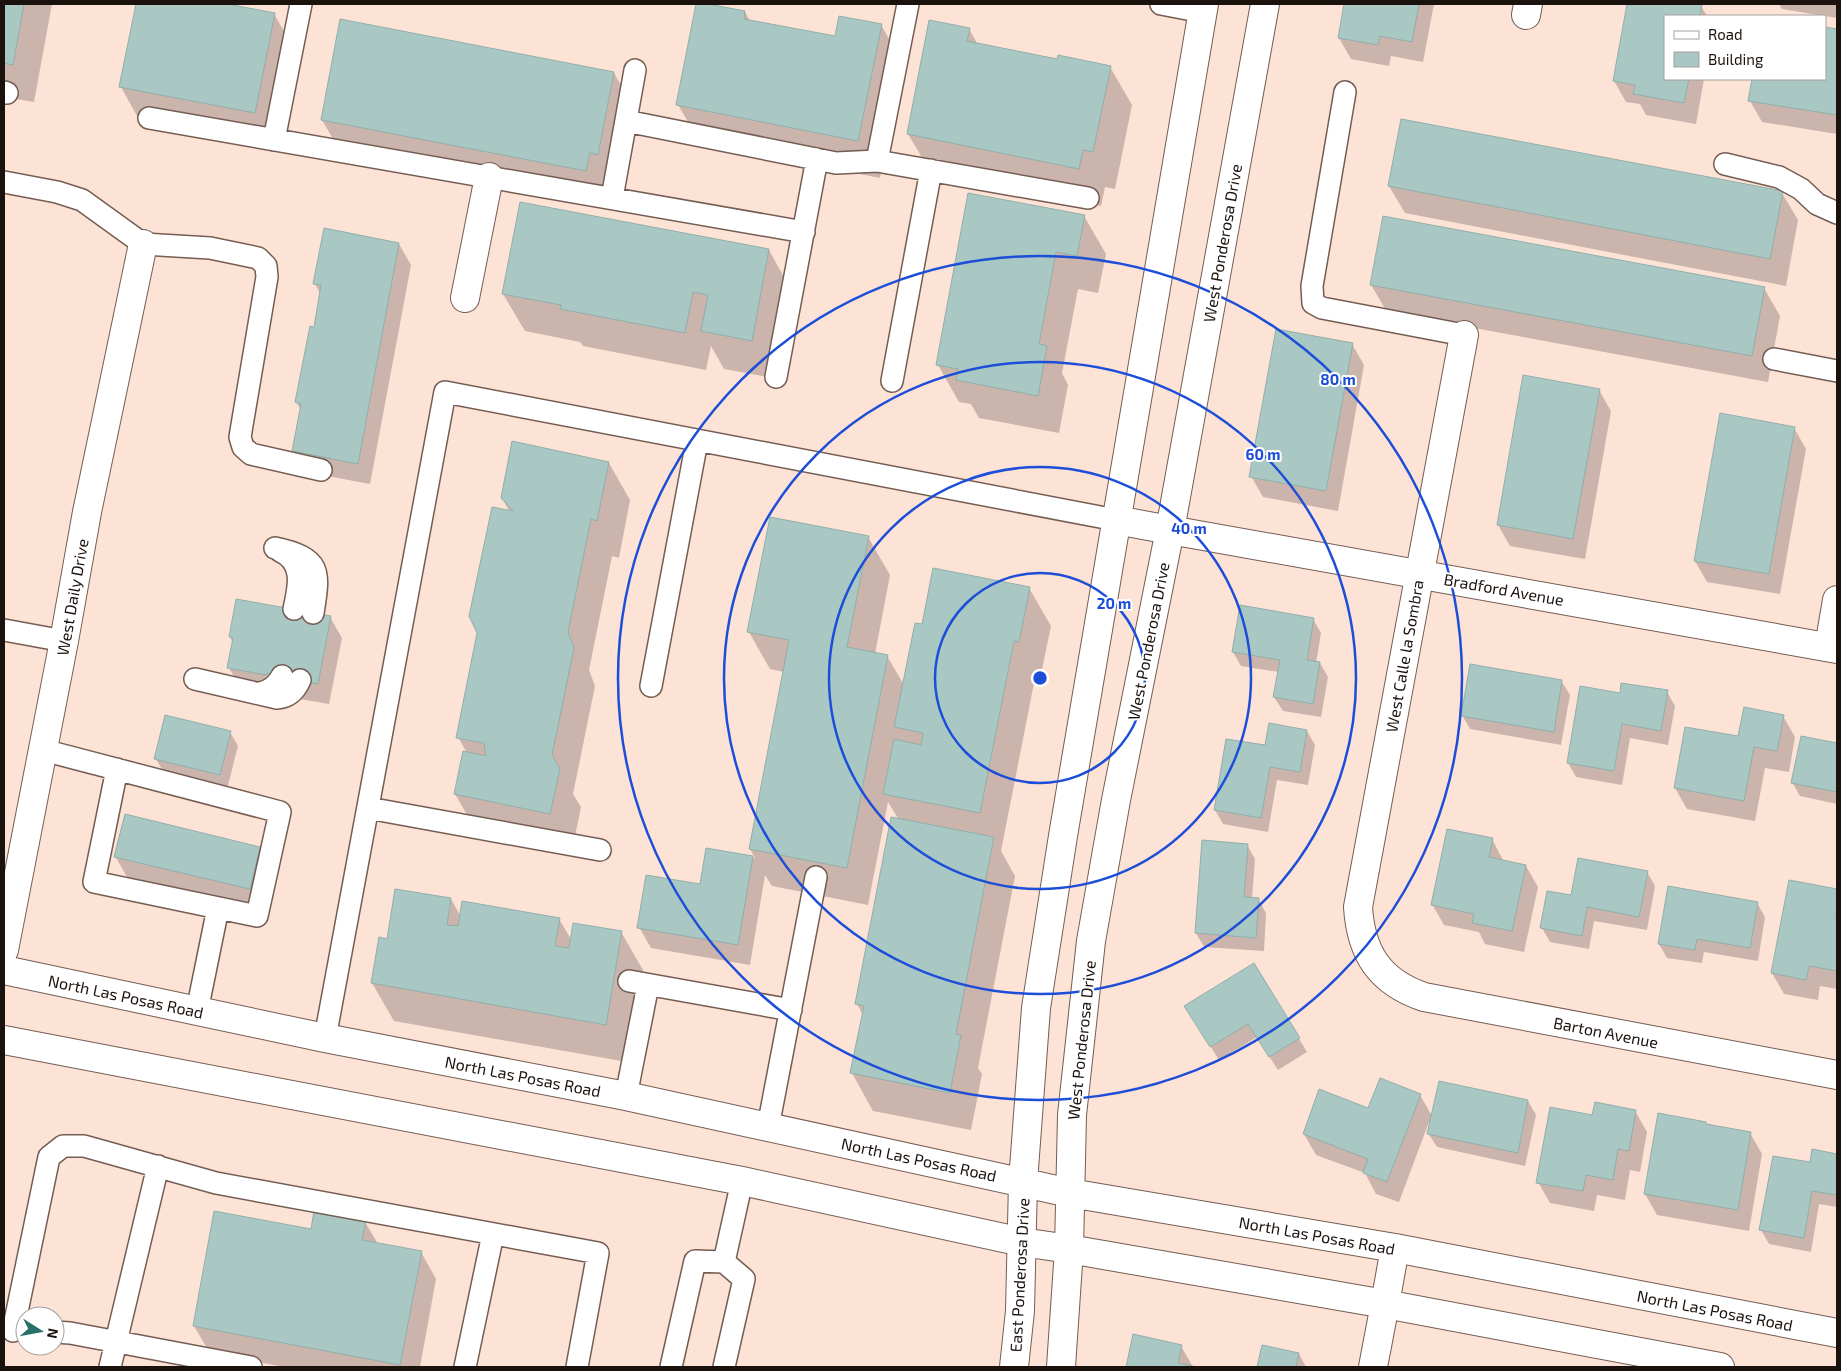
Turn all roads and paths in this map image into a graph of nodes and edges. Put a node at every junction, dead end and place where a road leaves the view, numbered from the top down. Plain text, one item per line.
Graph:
1 (301, 4) edge
2 (908, 4) edge
3 (1161, 4) edge
4 (1266, 4) edge
5 (1203, 8) edge
6 (635, 70) dead end
7 (1345, 92) dead end
8 (149, 118) dead end
9 (626, 121) junction
10 (274, 140) junction
11 (817, 159) junction
12 (877, 161) junction
13 (1725, 164) dead end
14 (931, 170) junction
15 (489, 177) junction
16 (4, 182) edge
17 (612, 198) junction
18 (1088, 198) dead end
19 (1837, 213) edge
20 (804, 232) junction
21 (143, 244) junction
22 (465, 298) dead end
23 (1464, 335) joint
24 (1774, 359) dead end
25 (1837, 371) edge
26 (776, 377) dead end
27 (892, 381) dead end
28 (697, 441) junction
29 (321, 470) dead end
30 (1116, 520) junction
31 (1170, 530) junction
32 (275, 548) dead end
33 (1418, 574) junction
34 (1837, 600) edge
35 (304, 611) dead end
36 (4, 630) edge
37 (64, 641) junction
38 (1833, 648) edge
39 (291, 678) dead end
40 (195, 679) dead end
41 (651, 686) dead end
42 (43, 750) junction
43 (117, 770) junction
44 (368, 808) junction
45 (600, 850) dead end
46 (816, 877) dead end
47 (218, 908) junction
48 (4, 950) edge
49 (4, 970) edge
50 (1382, 972) joint
51 (791, 1010) junction
52 (197, 1011) junction
53 (325, 1038) junction
54 (4, 1040) edge
55 (1837, 1075) edge
56 (626, 1096) junction
57 (768, 1127) junction
58 (158, 1166) junction
59 (742, 1181) junction
60 (1024, 1182) junction
61 (1070, 1193) junction
62 (493, 1234) junction
63 (1022, 1242) junction
64 (1395, 1248) junction
65 (1070, 1249) junction
66 (724, 1262) junction
67 (1385, 1304) junction
68 (14, 1331) edge
69 (65, 1333) edge
70 (1837, 1333) edge
71 (115, 1341) junction
72 (110, 1367) edge
73 (251, 1367) edge
74 (465, 1367) edge
75 (577, 1367) edge
76 (671, 1367) edge
77 (724, 1367) edge
78 (1014, 1367) edge
79 (1061, 1367) edge
80 (1373, 1367) edge
81 (1720, 1367) edge

1 - 10 lane
2 - 12 lane
3 - 5 lane
4 - 31 main road, West Ponderosa Drive
5 - 30 main road
6 - 9 lane
7 - 23 lane
8 - 10 lane
9 - 11 lane
9 - 17 lane
10 - 15 lane
11 - 12 lane
11 - 20 lane
12 - 14 lane
13 - 19 lane
14 - 18 lane
14 - 27 lane
15 - 17 lane
15 - 22 main road
16 - 21 lane
17 - 20 lane
20 - 26 lane
21 - 29 lane
21 - 37 main road, West Daily Drive
23 - 33 main road, West Calle la Sombra
24 - 25 lane
28 - 30 lane
28 - 41 lane
28 - 44 lane
30 - 31 main road, Bradford Avenue
30 - 60 main road
31 - 33 main road, Bradford Avenue
31 - 61 main road, West Ponderosa Drive
32 - 35 lane
33 - 38 main road, Bradford Avenue
33 - 50 main road, West Calle la Sombra
34 - 38 main road
36 - 37 lane
37 - 42 main road, West Daily Drive
39 - 40 lane
42 - 43 lane
42 - 48 main road, West Daily Drive
43 - 47 lane
43 - 47 lane
44 - 45 lane
44 - 53 lane
46 - 51 lane
47 - 52 lane
49 - 52 main road, North Las Posas Road
50 - 55 main road, Barton Avenue
51 - 56 lane
51 - 57 lane
52 - 53 main road, North Las Posas Road
53 - 56 main road, North Las Posas Road
54 - 59 main road
56 - 57 main road, North Las Posas Road
57 - 60 main road, North Las Posas Road
58 - 62 lane
58 - 68 lane
58 - 71 lane
59 - 63 main road
59 - 66 lane
60 - 61 main road, North Las Posas Road
60 - 63 main road, East Ponderosa Drive
61 - 64 main road, North Las Posas Road
61 - 65 main road
62 - 74 lane
62 - 75 lane
63 - 65 main road
63 - 78 main road, East Ponderosa Drive
64 - 67 main road
64 - 70 main road, North Las Posas Road
65 - 67 main road
65 - 79 main road
66 - 76 lane
66 - 77 lane
67 - 80 main road
67 - 81 main road
69 - 71 lane
71 - 72 lane
71 - 73 lane

